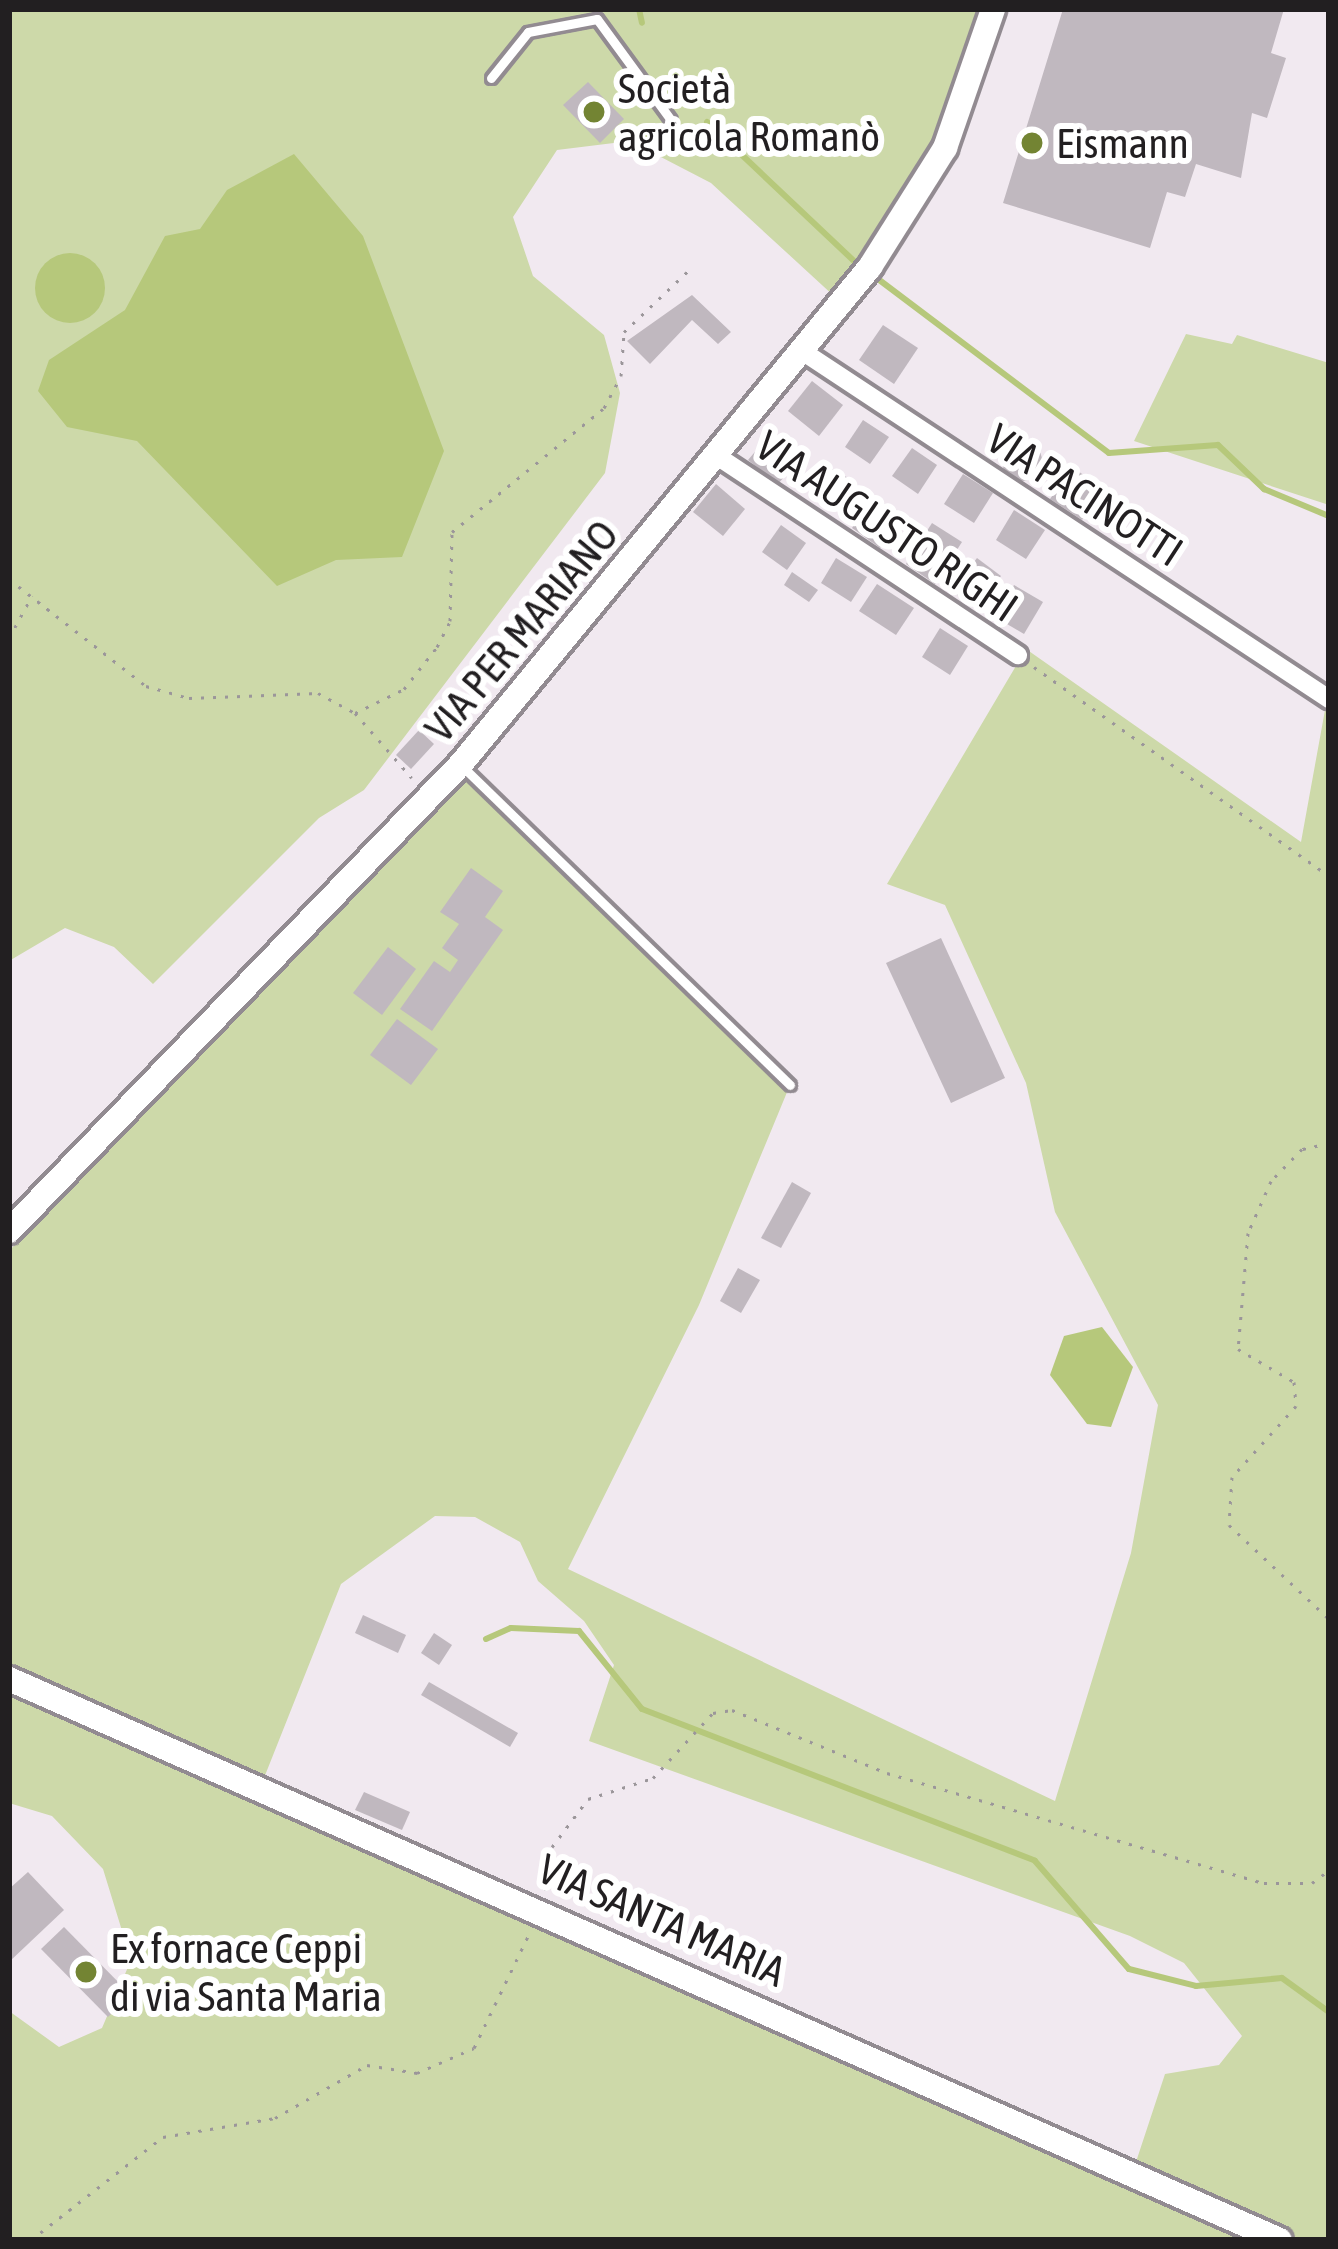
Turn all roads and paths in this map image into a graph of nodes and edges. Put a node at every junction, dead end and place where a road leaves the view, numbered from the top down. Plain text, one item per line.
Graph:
1 (993, 9) edge
2 (490, 78) dead end
3 (671, 120) dead end
4 (689, 270) dead end
5 (802, 351) junction
6 (717, 456) junction
7 (9, 579) edge
8 (33, 594) junction
9 (9, 638) edge
10 (1018, 656) joint
11 (1329, 699) edge
12 (355, 712) junction
13 (461, 764) junction
14 (429, 798) junction
15 (1329, 876) edge
16 (790, 1085) dead end
17 (1329, 1142) edge
18 (9, 1231) edge
19 (1329, 1619) edge
20 (9, 1679) edge
21 (1329, 1870) edge
22 (541, 1908) junction
23 (31, 2240) edge
24 (1280, 2240) edge

1 - 5 street, VIA PER MARIANO
2 - 3 lane
4 - 12 path
5 - 6 street, VIA PER MARIANO
5 - 11 street, VIA PACINOTTI
6 - 10 street, VIA AUGUSTO RIGHI
6 - 13 street, VIA PER MARIANO
7 - 8 path
8 - 9 path
8 - 12 path
10 - 15 path
12 - 14 path
13 - 14 street, VIA PER MARIANO
13 - 16 lane
14 - 18 street, VIA PER MARIANO
17 - 19 path
20 - 22 street, VIA SANTA MARIA
21 - 22 path
22 - 23 path
22 - 24 street, VIA SANTA MARIA

